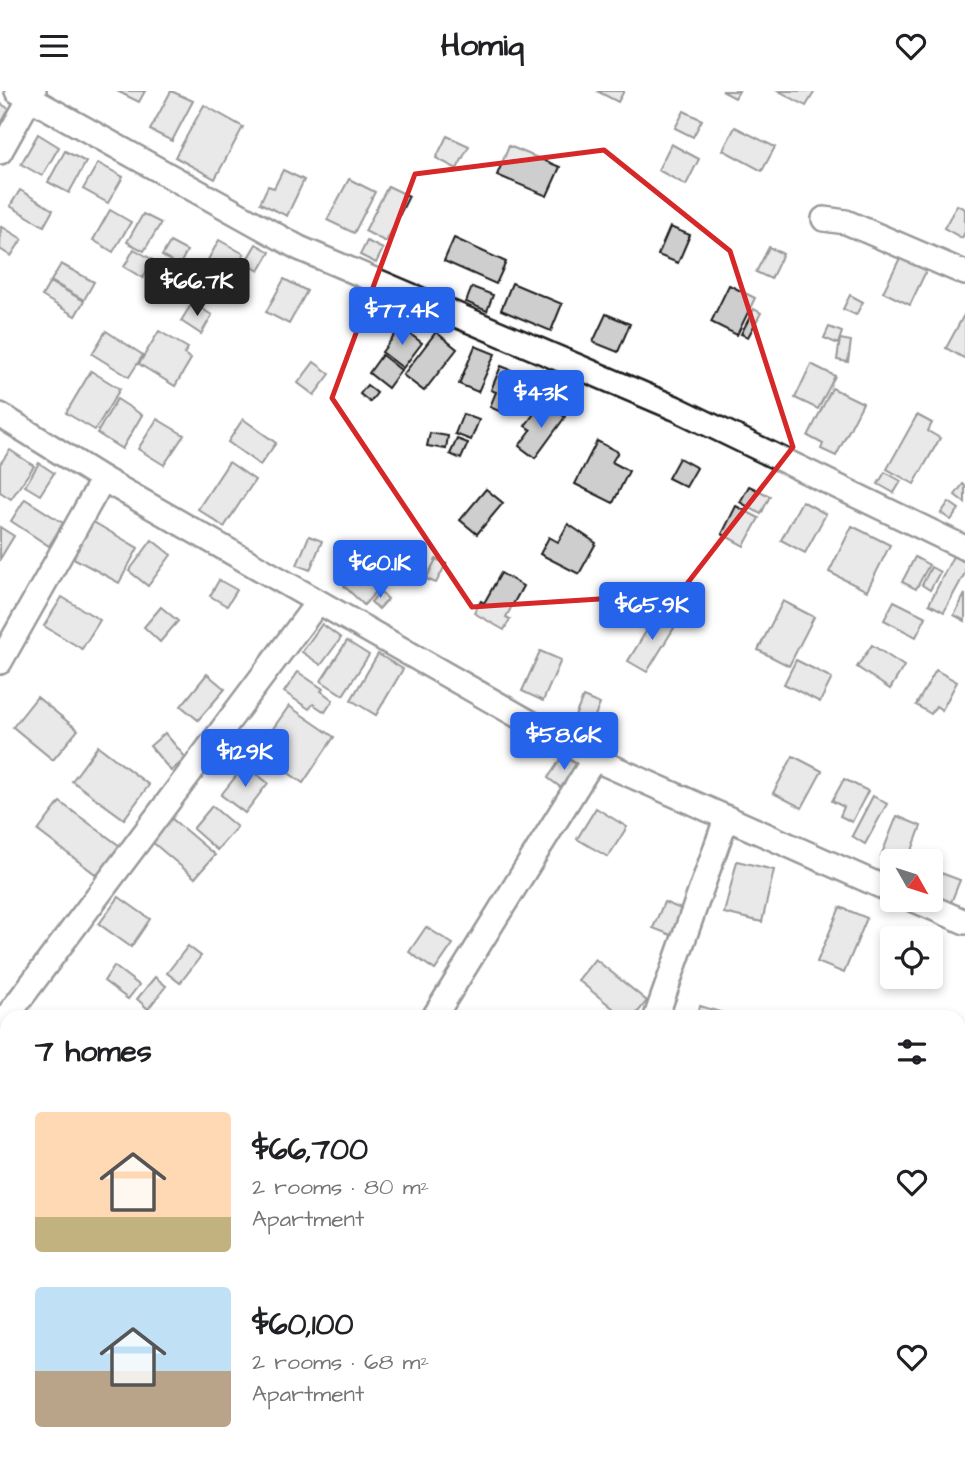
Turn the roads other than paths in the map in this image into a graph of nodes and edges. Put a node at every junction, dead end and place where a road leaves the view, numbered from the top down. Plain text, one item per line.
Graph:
1 (27, 93) edge
2 (0, 152) edge
3 (824, 219) dead end
4 (965, 273) edge
5 (0, 415) edge
6 (103, 479) junction
7 (965, 548) edge
8 (317, 602) junction
9 (0, 662) edge
10 (594, 759) junction
11 (726, 819) junction
12 (880, 886) edge
13 (942, 912) edge
14 (965, 922) edge
15 (12, 1010) edge
16 (438, 1010) edge
17 (658, 1010) edge

1 - 2 street
1 - 7 street
3 - 4 street
5 - 6 street
6 - 8 street
6 - 9 street
8 - 10 street
8 - 15 street
10 - 11 street
10 - 16 street
11 - 12 street
11 - 17 street
13 - 14 street

